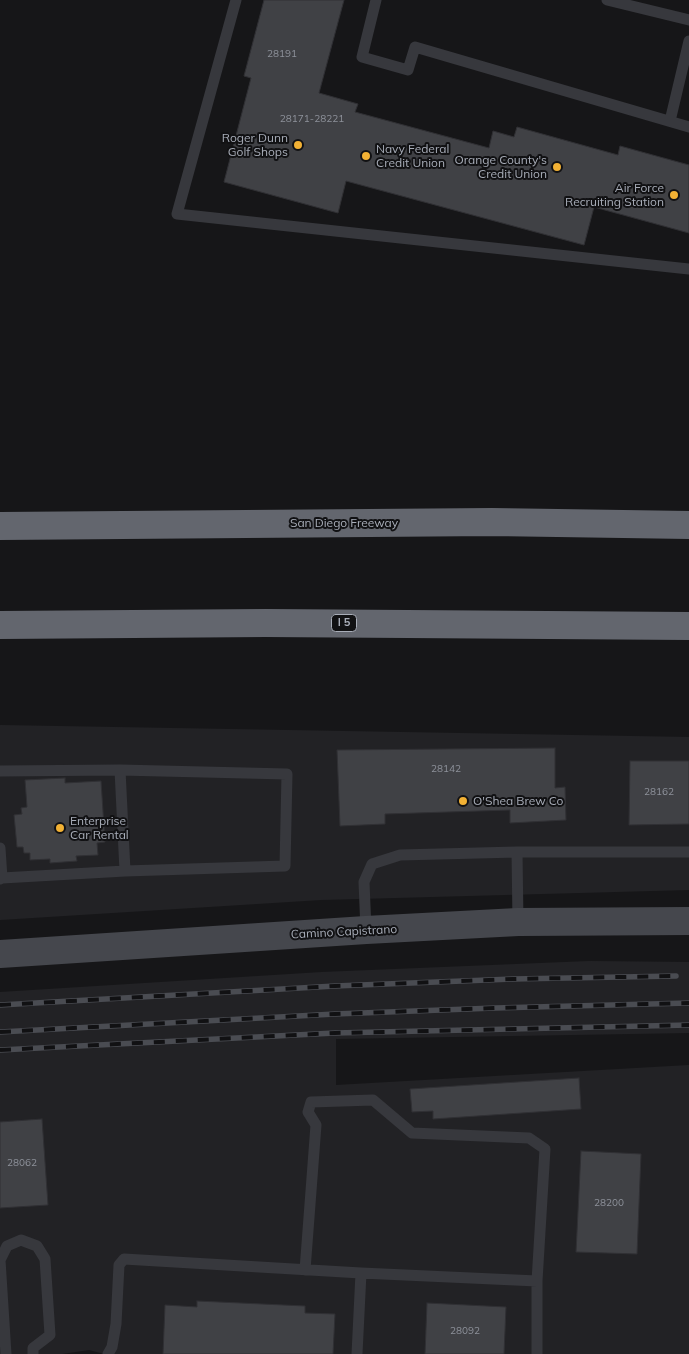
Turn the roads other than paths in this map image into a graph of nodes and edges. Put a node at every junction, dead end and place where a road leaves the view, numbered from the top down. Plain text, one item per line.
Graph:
1 (236, 0) edge
2 (376, 0) edge
3 (608, 0) edge
4 (689, 20) edge
5 (688, 48) edge
6 (670, 121) junction
7 (689, 126) edge
8 (689, 269) edge
9 (0, 517) edge
10 (62, 524) junction
11 (689, 525) edge
12 (0, 526) edge
13 (0, 625) edge
14 (689, 626) edge
15 (120, 770) junction
16 (0, 771) edge
17 (0, 848) edge
18 (517, 852) junction
19 (689, 852) edge
20 (125, 871) junction
21 (1, 878) edge
22 (689, 921) edge
23 (518, 922) junction
24 (366, 930) junction
25 (0, 954) edge
26 (305, 1270) junction
27 (361, 1273) junction
28 (537, 1281) junction
29 (6, 1354) edge
30 (33, 1354) edge
31 (108, 1354) edge
32 (357, 1354) edge
33 (537, 1354) edge

1 - 8 lane
2 - 6 lane
3 - 4 lane
5 - 6 lane
6 - 7 lane
9 - 10 highway
10 - 11 highway, San Diego Freeway
10 - 12 highway, San Diego Freeway
13 - 14 highway, I 5
15 - 16 lane
15 - 20 lane
15 - 20 lane
17 - 21 lane
18 - 19 lane
18 - 23 lane
18 - 24 lane
20 - 21 lane
22 - 23 street, Camino Capistrano
23 - 24 street, Camino Capistrano
24 - 25 street, Camino Capistrano
26 - 27 lane
26 - 28 lane
26 - 31 lane
27 - 28 lane
27 - 32 lane
28 - 33 lane
29 - 30 lane

